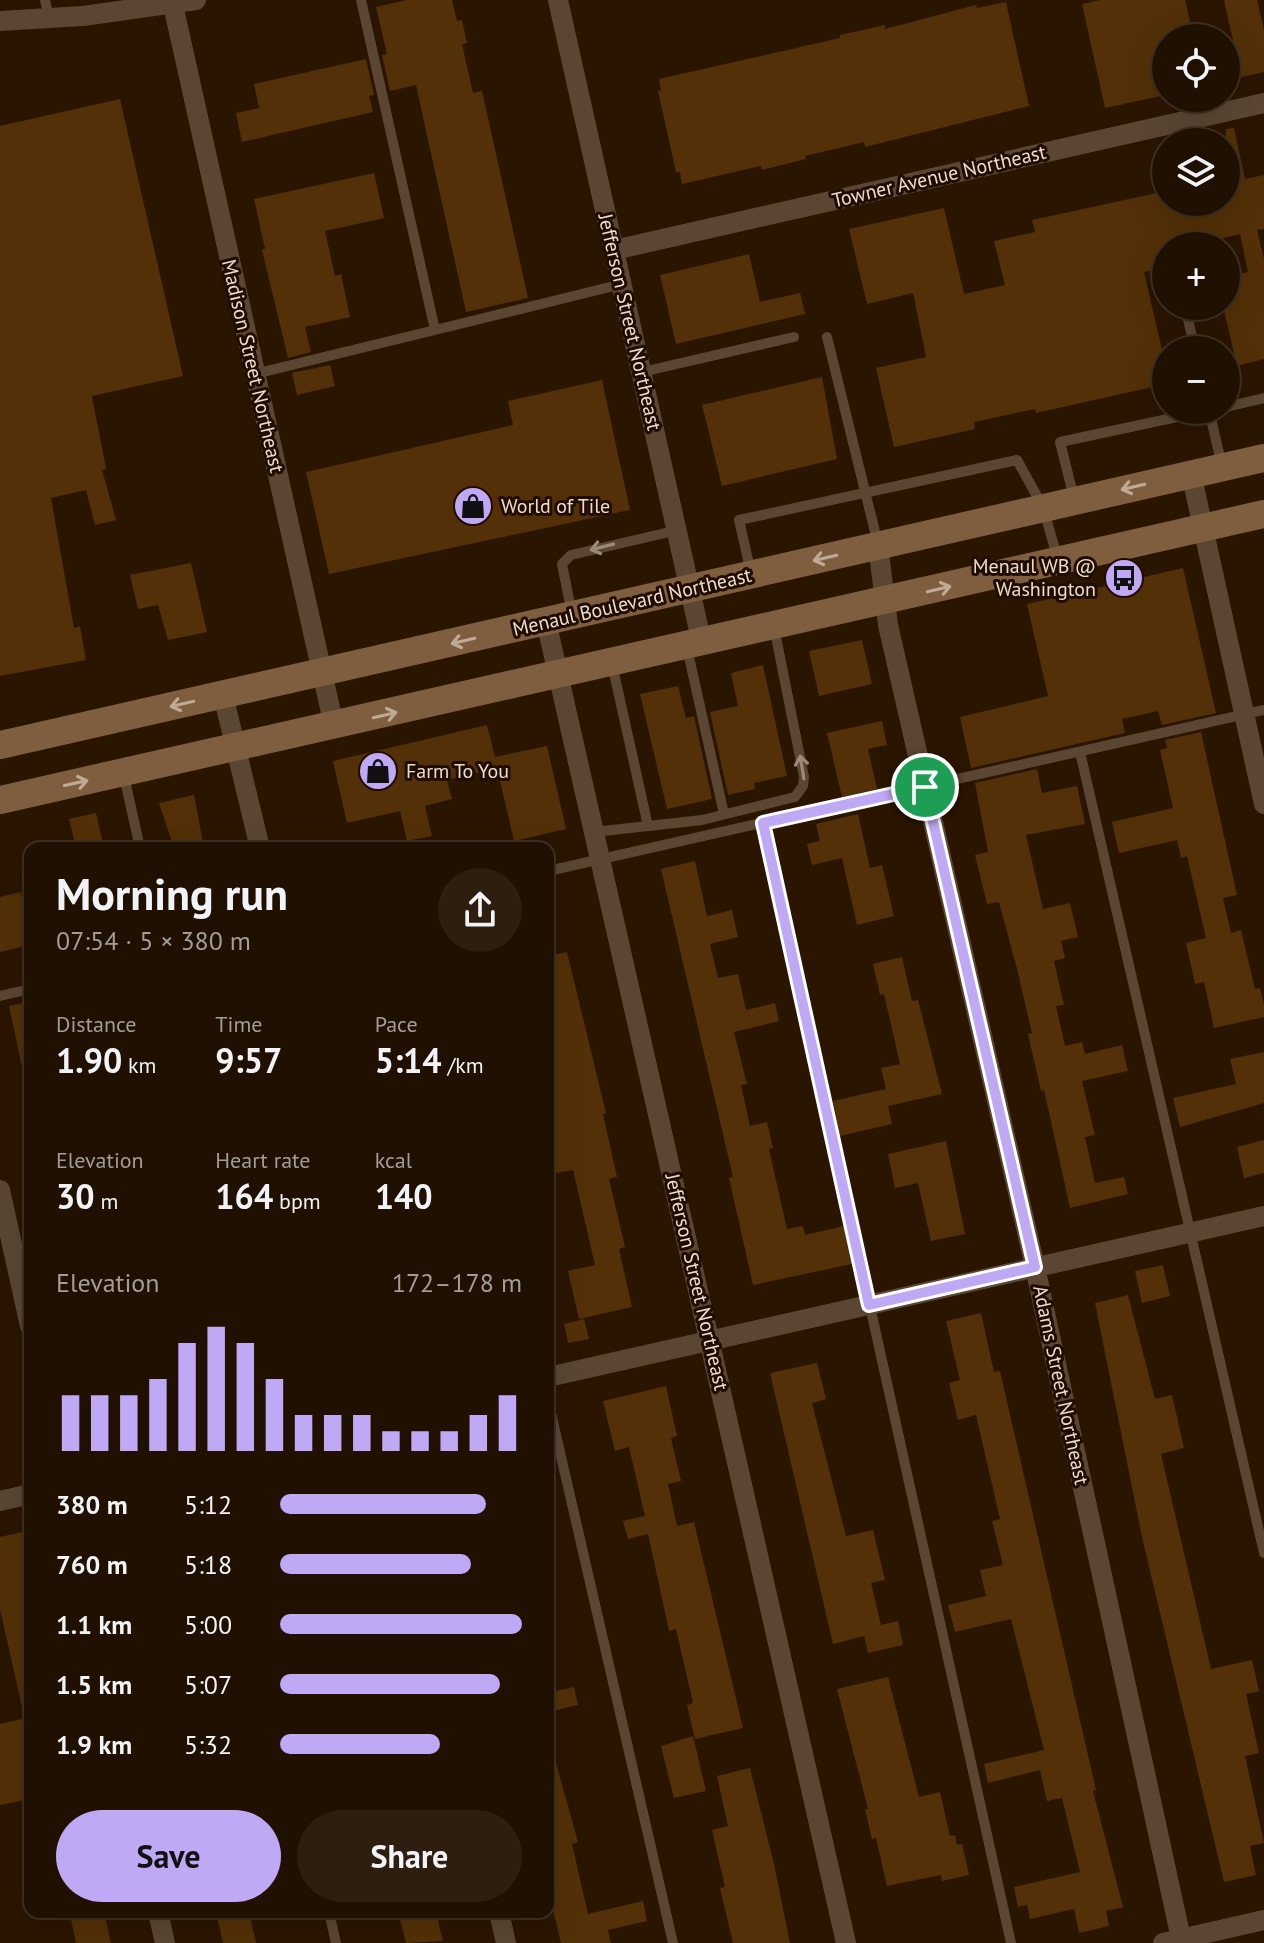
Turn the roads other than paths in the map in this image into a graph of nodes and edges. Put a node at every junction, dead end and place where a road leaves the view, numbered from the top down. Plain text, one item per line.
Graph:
1 (196, 0) edge
2 (361, 0) edge
3 (558, 0) edge
4 (173, 5) junction
5 (99, 7) edge
6 (47, 9) edge
7 (0, 21) edge
8 (1264, 103) edge
9 (614, 250) junction
10 (622, 284) junction
11 (435, 330) junction
12 (794, 337) dead end
13 (827, 337) dead end
14 (642, 372) junction
15 (255, 374) junction
16 (1264, 398) edge
17 (1240, 404) edge
18 (1152, 422) edge
19 (1212, 424) edge
20 (1264, 458) edge
21 (1222, 467) junction
22 (1191, 473) junction
23 (867, 492) junction
24 (1074, 500) junction
25 (1043, 507) junction
26 (1264, 514) edge
27 (1203, 528) junction
28 (678, 530) junction
29 (878, 546) junction
30 (1058, 562) junction
31 (751, 574) junction
32 (691, 588) junction
33 (883, 602) junction
34 (559, 618) junction
35 (774, 627) junction
36 (695, 646) junction
37 (612, 663) junction
38 (322, 674) junction
39 (558, 675) junction
40 (223, 695) junction
41 (1254, 713) edge
42 (334, 726) junction
43 (0, 745) edge
44 (236, 748) junction
45 (1080, 752) junction
46 (123, 773) junction
47 (925, 787) junction
48 (0, 800) edge
49 (1264, 804) edge
50 (724, 814) junction
51 (763, 823) junction
52 (648, 826) junction
53 (594, 832) junction
54 (139, 842) edge
55 (259, 842) edge
56 (600, 858) junction
57 (554, 870) edge
58 (24, 990) edge
59 (0, 996) edge
60 (0, 1190) edge
61 (1264, 1216) edge
62 (1190, 1232) junction
63 (1035, 1267) junction
64 (24, 1299) edge
65 (869, 1305) junction
66 (711, 1340) junction
67 (554, 1376) edge
68 (554, 1426) edge
69 (24, 1495) edge
70 (0, 1501) edge
71 (1264, 1553) edge
72 (159, 1918) edge
73 (330, 1918) edge
74 (500, 1918) edge
75 (1264, 1920) edge
76 (1176, 1942) edge
77 (165, 1943) edge
78 (336, 1943) edge
79 (506, 1943) edge
80 (673, 1943) edge
81 (846, 1943) edge
82 (1011, 1943) edge

1 - 4 street
2 - 11 lane
3 - 9 street, Jefferson Street Northeast
4 - 5 street
4 - 15 street, Madison Street Northeast
5 - 6 street
6 - 7 street
8 - 9 street, Towner Avenue Northeast
9 - 10 street, Jefferson Street Northeast
10 - 11 lane
10 - 14 street, Jefferson Street Northeast
11 - 15 lane
12 - 14 lane
13 - 23 lane
14 - 28 street, Jefferson Street Northeast
15 - 38 street, Madison Street Northeast
16 - 17 lane
18 - 24 lane
19 - 21 lane
20 - 21 main road, Menaul Boulevard Northeast
21 - 22 main road, Menaul Boulevard Northeast
22 -> 24 main road, Menaul Boulevard Northeast
22 - 27 street
23 - 25 lane
23 - 29 lane
23 - 31 lane
24 - 25 main road, Menaul Boulevard Northeast
25 - 29 main road, Menaul Boulevard Northeast
25 - 30 lane
26 - 27 main road
27 - 30 main road
27 - 41 street
28 - 32 street, Jefferson Street Northeast
28 -> 34 lane
29 -> 31 main road, Menaul Boulevard Northeast
29 - 33 street, Adams Street Northeast
33 -> 30 main road
31 - 32 main road, Menaul Boulevard Northeast
32 - 34 main road, Menaul Boulevard Northeast
32 - 36 street, Jefferson Street Northeast
33 - 35 main road
33 - 47 street, Adams Street Northeast
34 -> 38 main road, Menaul Boulevard Northeast
34 - 39 street, Jefferson Street Northeast
35 - 36 main road
50 -> 35 lane
36 - 37 main road
36 - 50 lane
37 - 39 main road
37 - 52 lane
38 - 40 main road, Menaul Boulevard Northeast
38 - 42 street, Madison Street Northeast
42 -> 39 main road
39 - 53 street, Jefferson Street Northeast
40 -> 43 main road, Menaul Boulevard Northeast
40 - 44 street
41 - 45 lane
41 - 49 street
42 - 44 main road
44 - 46 main road
44 - 55 street
45 - 47 lane
45 - 62 lane
48 -> 46 main road
46 - 54 lane
47 - 51 lane
47 - 63 street, Adams Street Northeast
50 - 52 lane
51 - 56 lane
51 - 65 lane
52 - 53 lane
53 - 56 street, Jefferson Street Northeast
56 - 57 lane
56 - 66 street, Jefferson Street Northeast
58 - 59 lane
60 - 64 street
61 - 62 street
62 - 63 street
62 - 71 lane
63 - 65 street
63 - 76 street, Adams Street Northeast
65 - 66 street
65 - 82 lane
66 - 67 street
66 - 81 street, Jefferson Street Northeast
68 - 80 lane
69 - 70 street
72 - 77 street
73 - 78 lane
74 - 79 street
75 - 76 street

